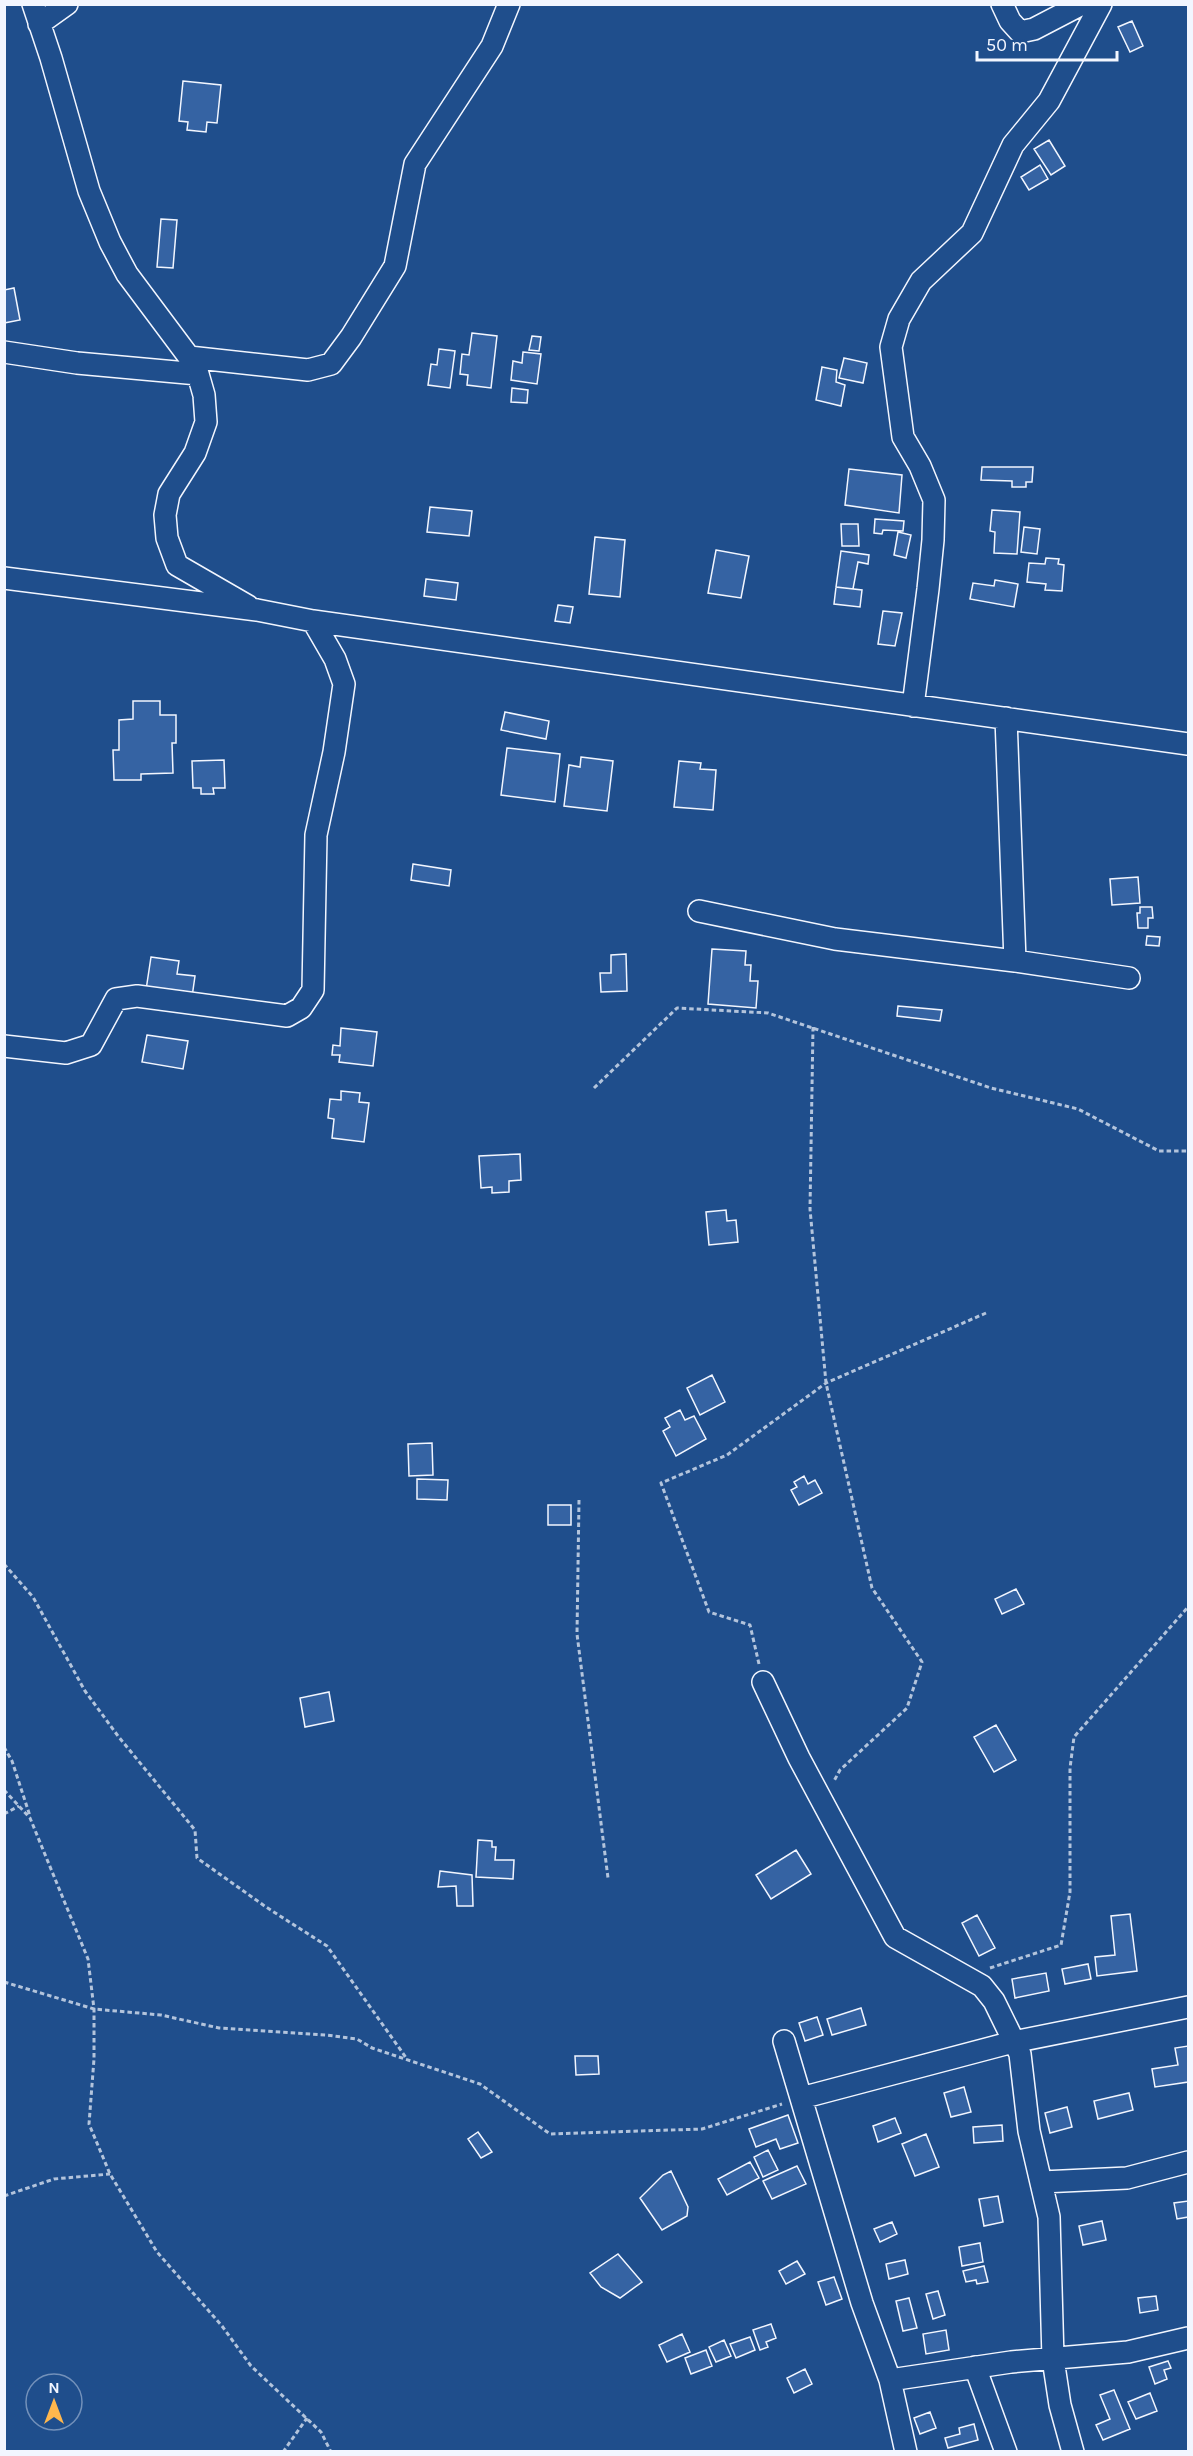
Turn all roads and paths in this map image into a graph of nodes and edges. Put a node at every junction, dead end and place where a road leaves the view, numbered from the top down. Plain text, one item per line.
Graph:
1 (68, 4) edge
2 (509, 4) edge
3 (1002, 4) edge
4 (1082, 4) edge
5 (1101, 4) edge
6 (36, 14) edge
7 (4, 352) edge
8 (194, 366) junction
9 (4, 578) edge
10 (257, 610) junction
11 (313, 621) junction
12 (913, 706) junction
13 (1006, 718) junction
14 (1188, 744) edge
15 (699, 911) dead end
16 (1015, 961) junction
17 (1129, 978) dead end
18 (813, 1027) junction
19 (4, 1046) edge
20 (594, 1088) dead end
21 (1188, 1150) edge
22 (986, 1313) dead end
23 (826, 1383) junction
24 (579, 1500) dead end
25 (4, 1564) edge
26 (1188, 1607) edge
27 (763, 1682) joint
28 (4, 1748) edge
29 (4, 1790) edge
30 (823, 1802) junction
31 (20, 1806) junction
32 (4, 1814) edge
33 (30, 1818) junction
34 (608, 1878) dead end
35 (965, 1977) junction
36 (4, 1982) edge
37 (1188, 2007) edge
38 (94, 2009) junction
39 (784, 2041) dead end
40 (1013, 2042) junction
41 (407, 2060) junction
42 (801, 2098) junction
43 (1188, 2162) edge
44 (110, 2175) junction
45 (1042, 2182) junction
46 (4, 2196) edge
47 (1188, 2338) edge
48 (1053, 2359) junction
49 (975, 2367) junction
50 (890, 2380) junction
51 (307, 2418) junction
52 (283, 2451) edge
53 (332, 2451) edge
54 (906, 2451) edge
55 (1006, 2451) edge
56 (1073, 2451) edge

1 - 6 street
2 - 8 street
3 - 4 street
5 - 12 street
6 - 8 street
7 - 8 street
8 - 10 street
9 - 10 street
10 - 11 street
11 - 12 street
11 - 19 street
12 - 13 street
13 - 14 street
13 - 16 street
15 - 16 street
16 - 17 street
18 - 20 path
18 - 21 path
18 - 23 path
22 - 23 path
23 - 27 path
23 - 30 path
24 - 34 path
25 - 41 path
26 - 35 path
27 - 30 street
28 - 33 path
29 - 31 path
30 - 35 street
31 - 32 path
31 - 33 path
33 - 38 path
35 - 40 street
36 - 38 path
37 - 40 street
38 - 41 path
38 - 44 path
39 - 42 street
40 - 42 street
40 - 45 street
41 - 42 path
42 - 50 street
43 - 45 street
44 - 46 path
44 - 51 path
45 - 48 street
47 - 48 street
48 - 49 street
48 - 56 street
49 - 50 street
49 - 55 street
50 - 54 street
51 - 52 path
51 - 53 path

